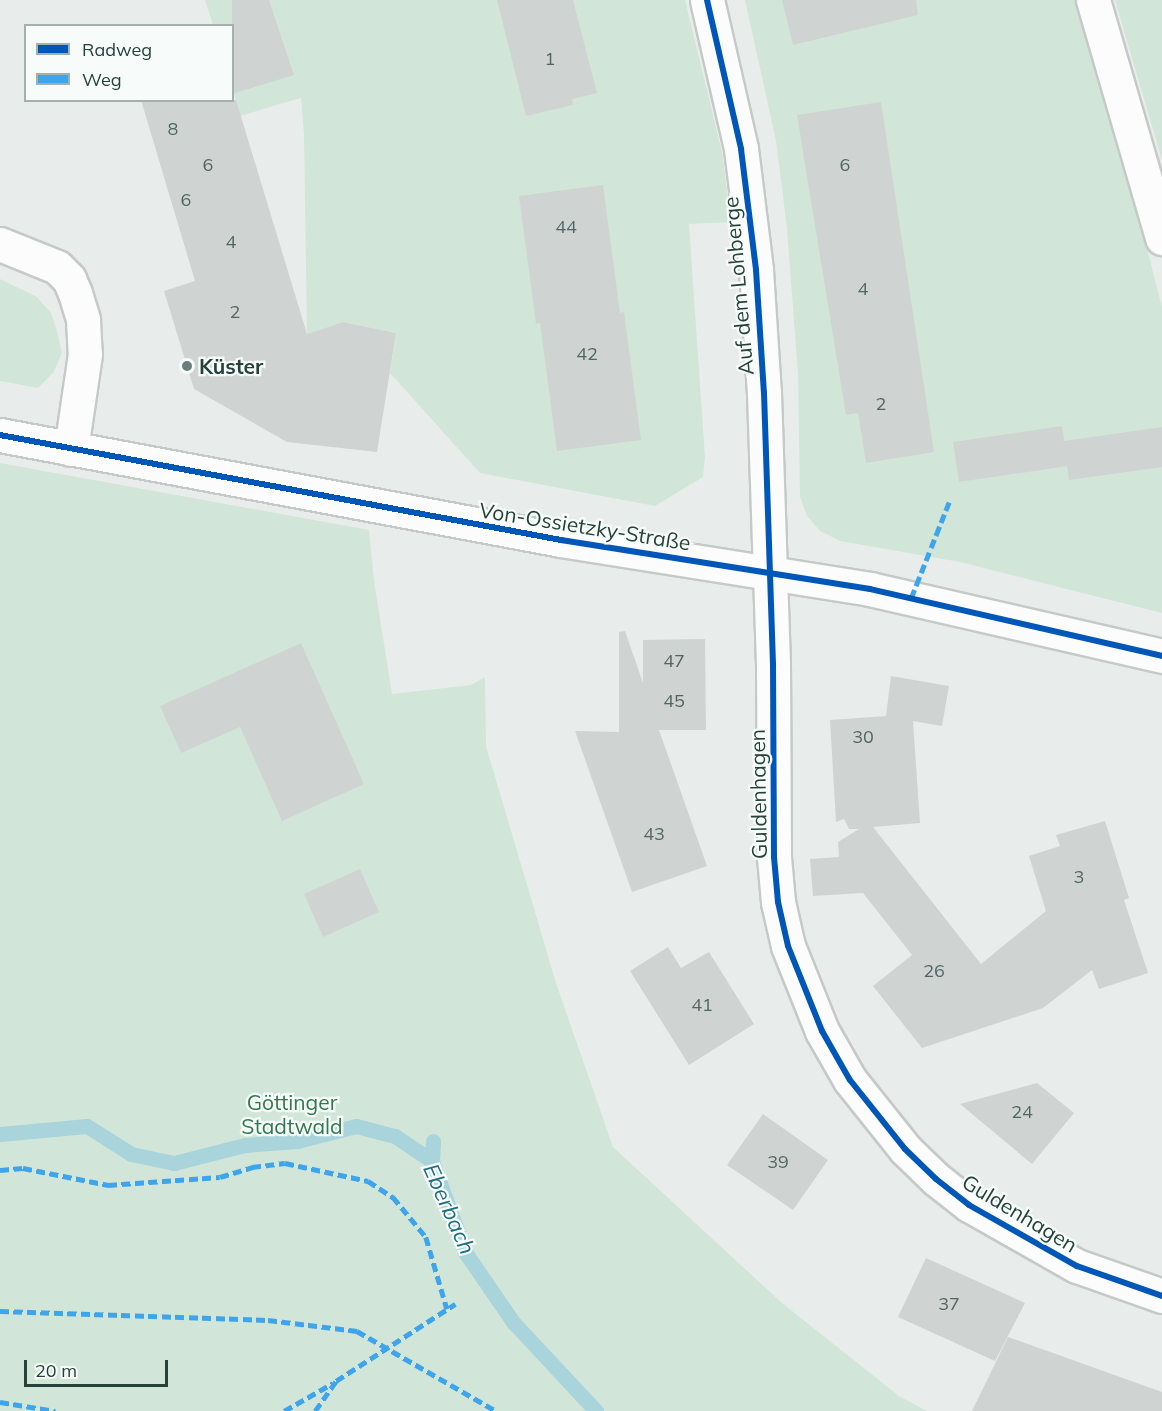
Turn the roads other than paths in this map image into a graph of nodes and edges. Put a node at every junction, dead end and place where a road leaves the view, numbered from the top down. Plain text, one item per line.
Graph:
1 (706, 0) edge
2 (1093, 0) edge
3 (1162, 238) edge
4 (0, 244) edge
5 (0, 435) edge
6 (71, 449) junction
7 (769, 573) junction
8 (1162, 656) edge
9 (1162, 1296) edge

1 - 7 street, Auf dem Lohberge
2 - 3 street
4 - 6 street
5 - 6 street, Von-Ossietzky-Straße
6 - 7 street, Von-Ossietzky-Straße
7 - 8 street, Von-Ossietzky-Straße
7 - 9 street, Guldenhagen

